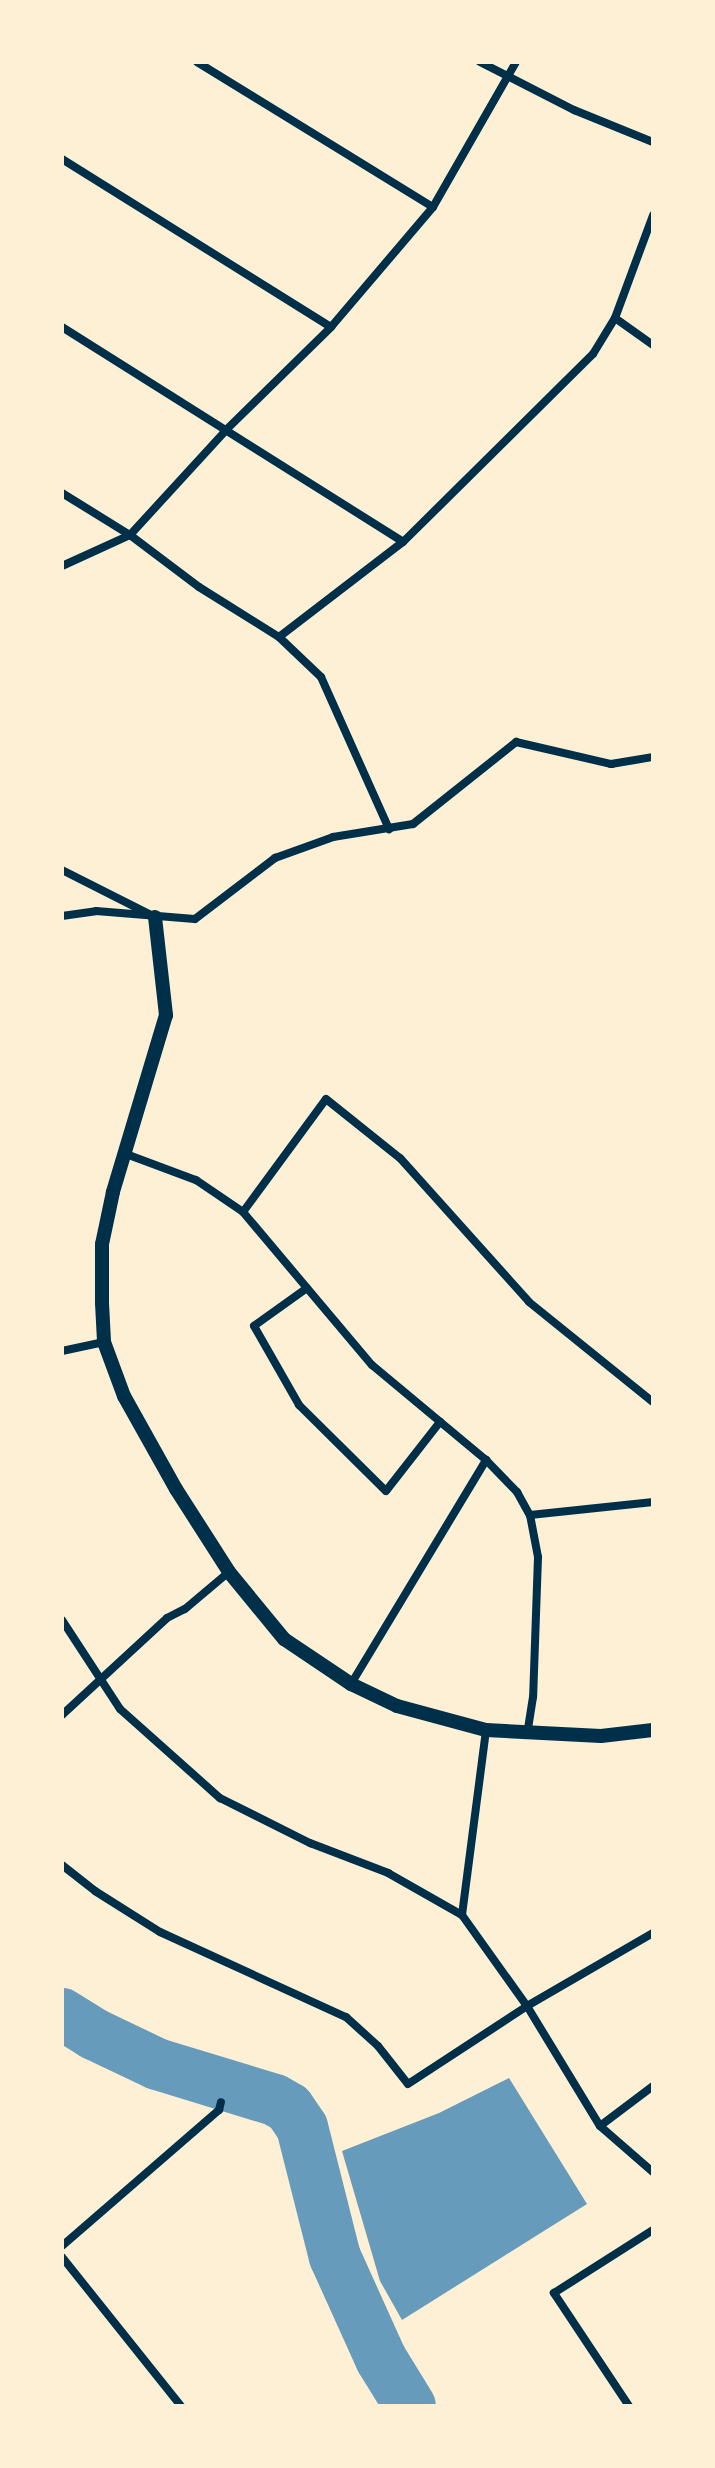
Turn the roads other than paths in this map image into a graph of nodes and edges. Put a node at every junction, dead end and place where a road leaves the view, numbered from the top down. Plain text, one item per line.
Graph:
1 (197, 62) edge
2 (480, 62) edge
3 (516, 62) edge
4 (508, 79) junction
5 (653, 142) edge
6 (62, 159) edge
7 (433, 207) junction
8 (653, 215) edge
9 (615, 318) junction
10 (62, 327) edge
11 (331, 327) junction
12 (653, 345) edge
13 (227, 429) junction
14 (62, 493) edge
15 (130, 535) junction
16 (403, 542) junction
17 (62, 566) edge
18 (279, 637) junction
19 (653, 757) edge
20 (389, 829) junction
21 (62, 870) edge
22 (62, 916) edge
23 (155, 917) junction
24 (126, 1154) junction
25 (243, 1212) junction
26 (307, 1288) junction
27 (104, 1342) junction
28 (62, 1351) edge
29 (653, 1402) edge
30 (440, 1422) junction
31 (486, 1460) junction
32 (653, 1502) edge
33 (530, 1515) junction
34 (229, 1572) junction
35 (62, 1620) edge
36 (102, 1680) junction
37 (351, 1684) junction
38 (62, 1715) edge
39 (486, 1730) junction
40 (653, 1730) edge
41 (527, 1733) junction
42 (62, 1865) edge
43 (462, 1915) junction
44 (653, 1933) edge
45 (527, 2006) junction
46 (653, 2086) edge
47 (221, 2102) dead end
48 (600, 2126) junction
49 (653, 2172) edge
50 (653, 2230) edge
51 (62, 2246) edge
52 (62, 2257) edge
53 (181, 2406) edge
54 (629, 2406) edge

1 - 7 street
2 - 4 street
3 - 4 street
4 - 5 street
4 - 7 street
6 - 11 street
7 - 11 street
8 - 9 street
9 - 12 street
9 - 16 street
10 - 13 street
11 - 13 street
13 - 15 street
13 - 16 street
14 - 15 street
15 - 17 street
15 - 18 street
16 - 18 street
18 - 20 street
19 - 20 street
20 - 23 street
21 - 23 street
22 - 23 street
23 - 24 street
24 - 25 street
24 - 27 street
25 - 26 street
25 - 29 street
26 - 30 street
26 - 30 street
27 - 28 street
27 - 34 street
30 - 31 street
31 - 33 street
31 - 37 street
32 - 33 street
33 - 41 street
34 - 36 street
34 - 37 street
35 - 36 street
36 - 38 street
36 - 43 street
37 - 39 street
39 - 41 street
39 - 43 street
40 - 41 street
42 - 45 street
43 - 45 street
44 - 45 street
45 - 48 street
46 - 48 street
47 - 51 street
48 - 49 street
50 - 54 street
52 - 53 street

